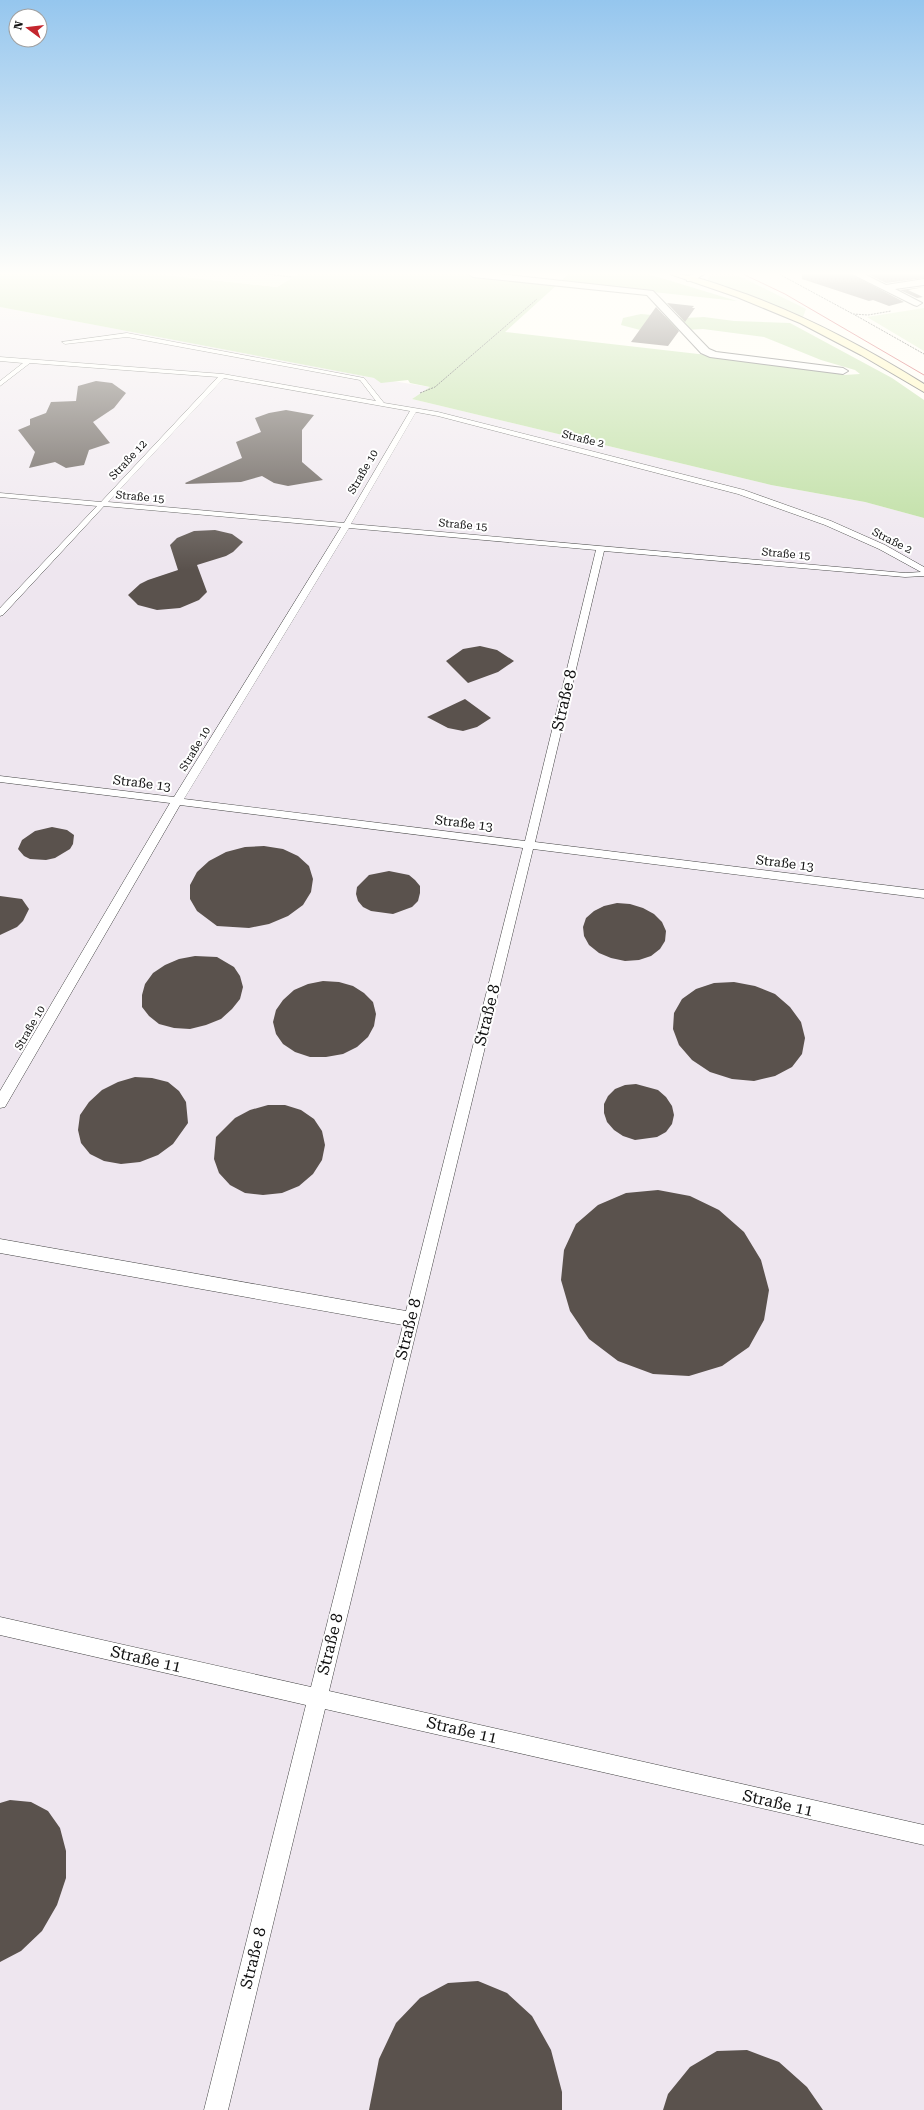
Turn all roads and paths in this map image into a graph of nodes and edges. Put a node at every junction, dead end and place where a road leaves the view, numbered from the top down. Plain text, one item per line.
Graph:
1 (15, 372) edge
2 (177, 372) edge
3 (327, 372) edge
4 (452, 372) edge
5 (896, 372) edge
6 (223, 376) junction
7 (0, 384) edge
8 (924, 389) edge
9 (382, 403) junction
10 (397, 406) junction
11 (414, 409) junction
12 (0, 495) edge
13 (102, 504) junction
14 (346, 526) junction
15 (600, 549) junction
16 (924, 570) edge
17 (924, 574) edge
18 (0, 613) edge
19 (0, 779) edge
20 (177, 801) junction
21 (530, 846) junction
22 (924, 894) edge
23 (0, 1103) edge
24 (0, 1246) edge
25 (411, 1319) junction
26 (0, 1626) edge
27 (317, 1696) junction
28 (924, 1835) edge
29 (216, 2110) edge

1 - 7 lane
2 - 6 lane, Straße 2
3 - 9 lane
4 - 10 path
5 - 8 main road
6 - 9 lane, Straße 2
6 - 13 lane, Straße 12
9 - 10 lane, Straße 2
10 - 11 lane, Straße 2
11 - 14 lane, Straße 10
11 - 16 lane, Straße 2
12 - 13 lane, Straße 15
13 - 14 lane, Straße 15
13 - 18 lane, Straße 12
14 - 15 lane, Straße 15
14 - 20 lane, Straße 10
15 - 17 lane, Straße 15
15 - 21 lane, Straße 8
19 - 20 lane, Straße 13
20 - 21 lane, Straße 13
20 - 23 lane, Straße 10
21 - 22 lane, Straße 13
21 - 25 lane, Straße 8
24 - 25 lane
25 - 27 lane, Straße 8
26 - 27 lane, Straße 11
27 - 28 lane, Straße 11
27 - 29 lane, Straße 8

